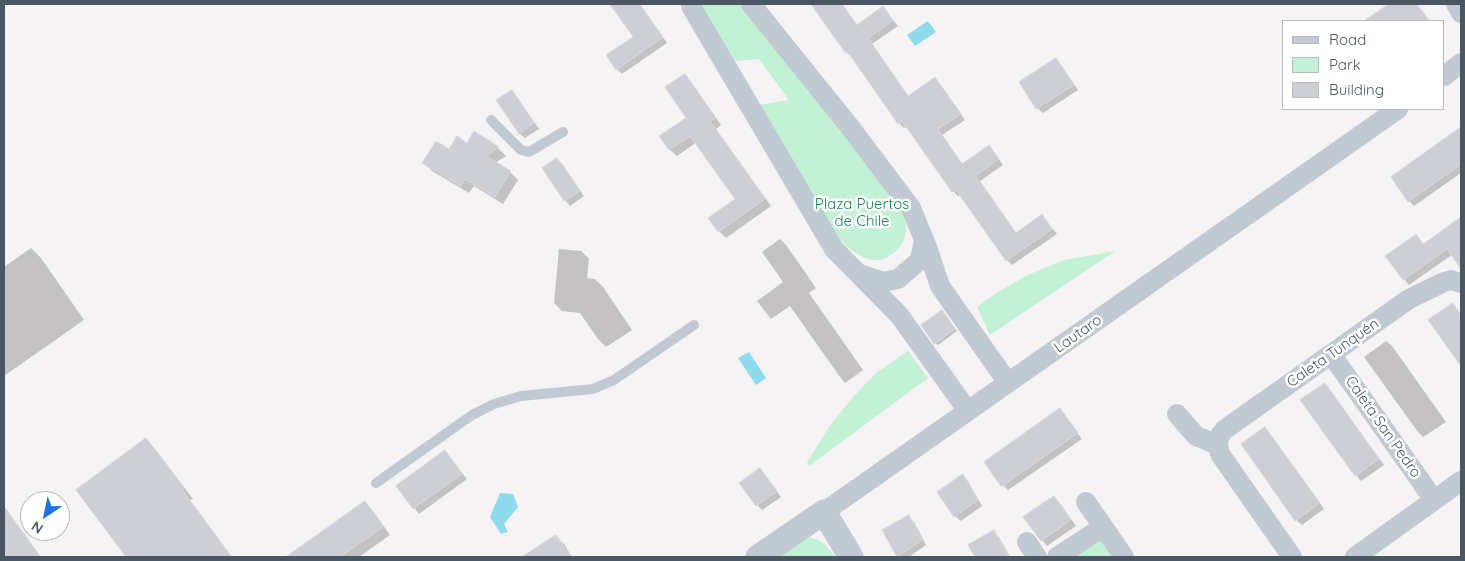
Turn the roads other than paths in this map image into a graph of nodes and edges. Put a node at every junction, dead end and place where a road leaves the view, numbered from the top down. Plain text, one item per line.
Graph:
1 (691, 4) edge
2 (751, 4) edge
3 (1456, 4) edge
4 (1461, 13) edge
5 (1461, 63) edge
6 (1445, 75) edge
7 (1397, 110) edge
8 (491, 120) dead end
9 (562, 132) dead end
10 (924, 240) junction
11 (860, 274) junction
12 (1460, 280) edge
13 (694, 324) dead end
14 (1331, 354) junction
15 (1008, 383) junction
16 (968, 412) junction
17 (1177, 414) dead end
18 (1218, 445) junction
19 (1461, 481) edge
20 (376, 483) dead end
21 (1434, 500) junction
22 (1086, 502) dead end
23 (824, 512) junction
24 (1103, 526) junction
25 (758, 557) edge
26 (851, 557) edge
27 (1058, 557) edge
28 (1124, 557) edge
29 (1292, 557) edge
30 (1355, 557) edge

1 - 11 street
2 - 10 street
3 - 4 street
5 - 6 street
7 - 15 street, Lautaro
8 - 9 lane
10 - 11 street
10 - 15 street
11 - 16 street
12 - 14 street, Caleta Tunquén
13 - 20 lane
14 - 18 street, Caleta Tunquén
14 - 21 street, Caleta San Pedro
15 - 16 street, Lautaro
16 - 23 street, Lautaro
17 - 18 street
18 - 29 street
19 - 21 street
21 - 30 street
22 - 24 street
23 - 25 street, Lautaro
23 - 26 street
24 - 27 street
24 - 28 street

